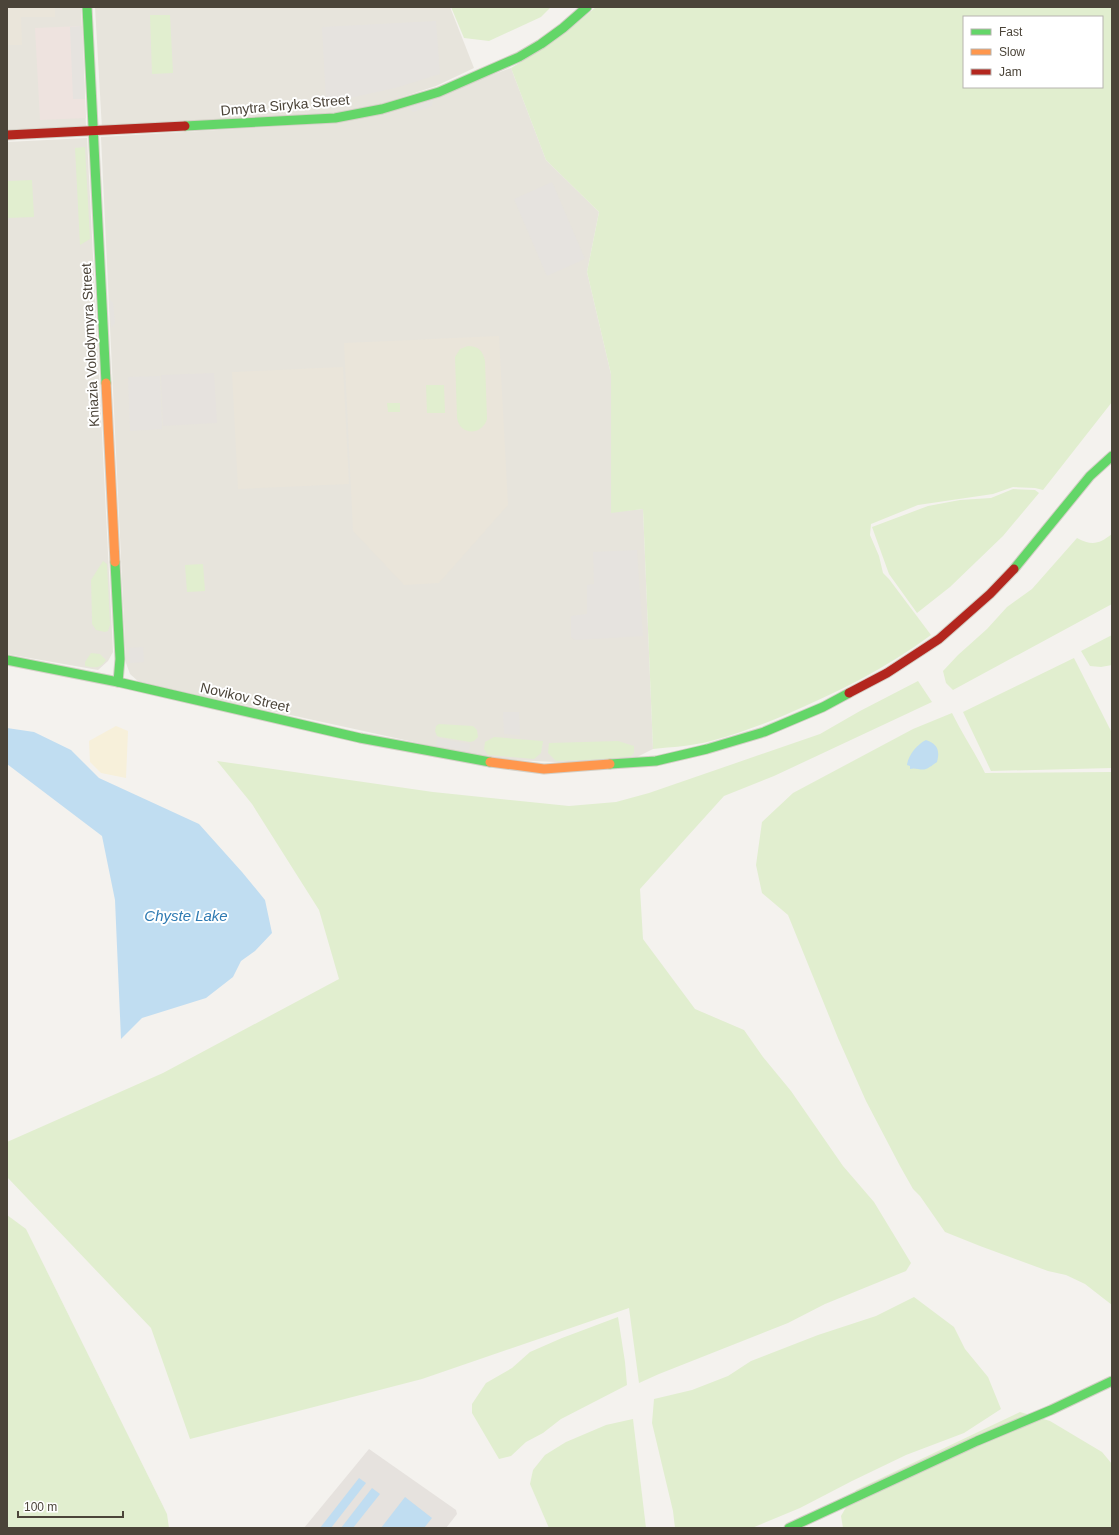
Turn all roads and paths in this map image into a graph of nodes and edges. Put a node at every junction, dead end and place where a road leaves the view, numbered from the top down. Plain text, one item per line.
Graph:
1 (87, 7) edge
2 (587, 7) edge
3 (93, 131) junction
4 (7, 135) edge
5 (1112, 456) edge
6 (7, 660) edge
7 (118, 682) junction
8 (1112, 1381) edge
9 (789, 1528) edge

1 - 3 street, Kniazia Volodymyra Street
2 - 3 street, Dmytra Siryka Street
3 - 4 street, Dmytra Siryka Street
3 - 7 street, Kniazia Volodymyra Street
5 - 7 street, Novikov Street
6 - 7 street, Novikov Street
8 - 9 street

